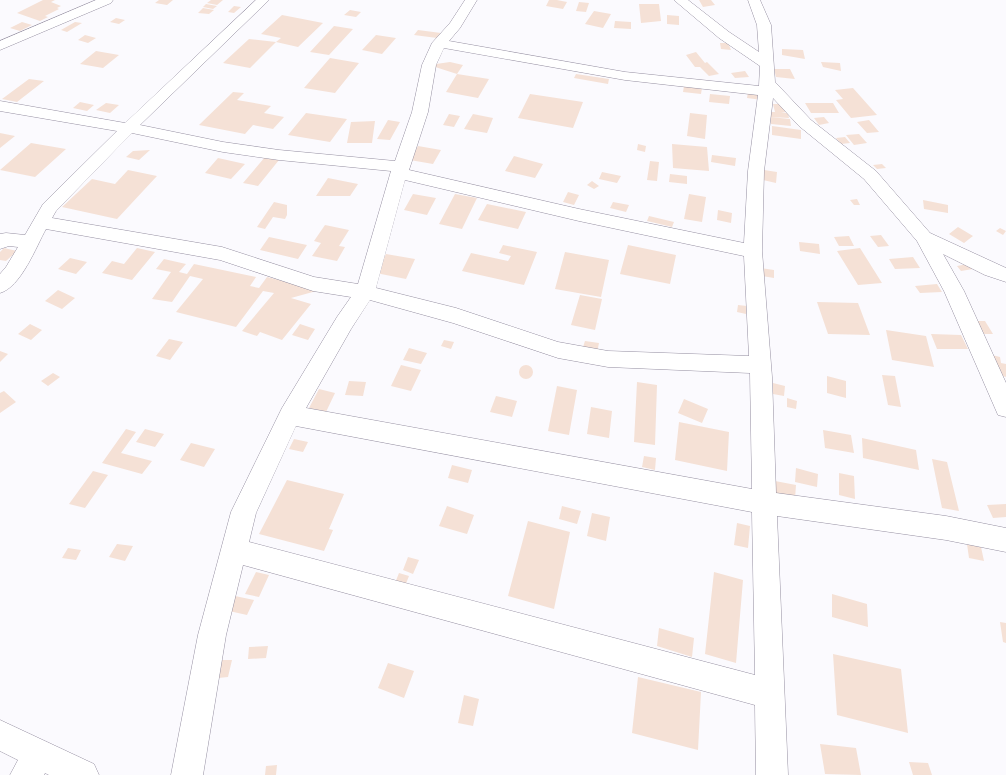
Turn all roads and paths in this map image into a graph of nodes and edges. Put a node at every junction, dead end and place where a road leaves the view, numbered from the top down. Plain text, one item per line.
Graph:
1 (107, 0) edge
2 (263, 0) edge
3 (471, 0) edge
4 (680, 0) edge
5 (754, 0) edge
6 (439, 43) junction
7 (0, 46) edge
8 (767, 79) junction
9 (0, 106) edge
10 (129, 128) junction
11 (401, 170) junction
12 (41, 222) junction
13 (924, 237) junction
14 (30, 242) junction
15 (0, 243) edge
16 (753, 251) junction
17 (1006, 275) edge
18 (0, 286) edge
19 (365, 292) junction
20 (760, 365) junction
21 (1006, 408) edge
22 (290, 415) junction
23 (764, 503) junction
24 (1006, 540) edge
25 (234, 550) junction
26 (770, 694) junction
27 (0, 735) edge
28 (33, 765) edge
29 (83, 775) edge
30 (187, 775) edge
31 (772, 775) edge

1 - 7 street
2 - 10 street
3 - 6 street
4 - 8 street
5 - 8 street
6 - 8 street
6 - 11 street
8 - 13 street
8 - 16 street
9 - 10 street
10 - 11 street
10 - 12 street
11 - 16 street
11 - 19 street
12 - 14 street
12 - 19 street
13 - 17 street
13 - 21 street
14 - 15 street
14 - 18 street
16 - 20 street
19 - 20 street
19 - 22 street
20 - 23 street
22 - 23 street
22 - 25 street
23 - 24 street
23 - 26 street
25 - 26 street
25 - 30 street
26 - 31 street
27 - 28 street
28 - 29 street

